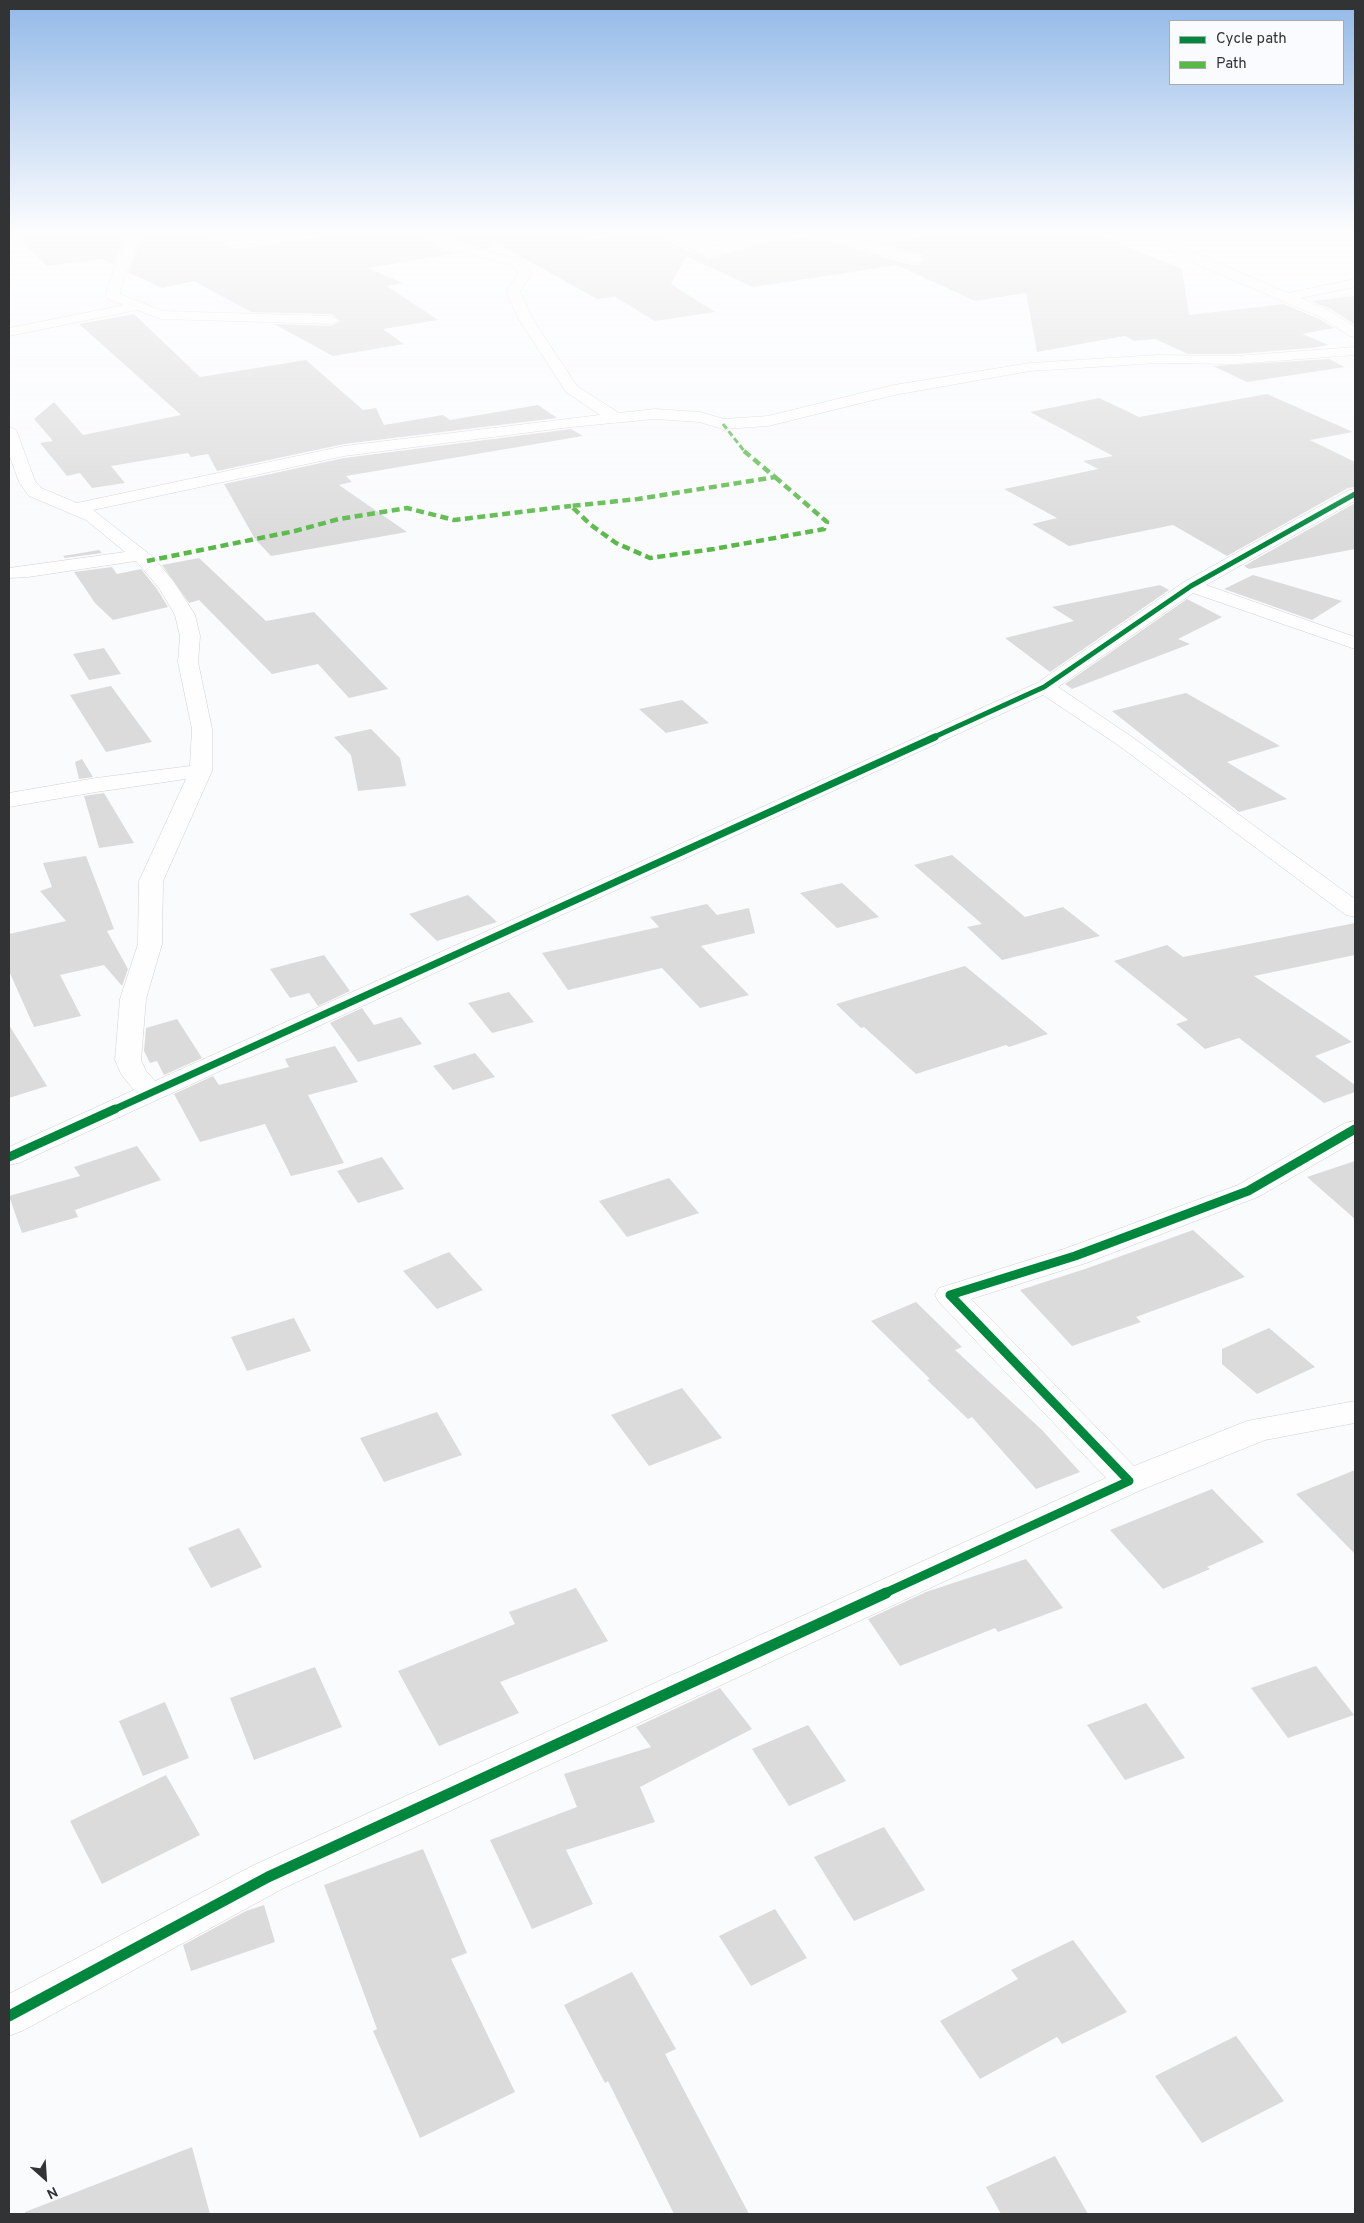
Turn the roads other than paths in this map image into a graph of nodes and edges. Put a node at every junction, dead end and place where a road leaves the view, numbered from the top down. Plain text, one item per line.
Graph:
1 (536, 335) edge
2 (1355, 351) edge
3 (616, 418) junction
4 (9, 432) edge
5 (1355, 494) edge
6 (75, 509) junction
7 (140, 555) junction
8 (9, 573) edge
9 (1191, 586) junction
10 (1355, 643) edge
11 (1044, 687) junction
12 (201, 771) junction
13 (9, 800) edge
14 (1355, 910) edge
15 (151, 1092) junction
16 (1355, 1129) edge
17 (9, 1157) edge
18 (1355, 1412) edge
19 (1129, 1481) junction
20 (9, 2016) edge

1 - 3 street
2 - 3 street
3 - 6 street
4 - 6 street
5 - 9 street
6 - 7 street
7 - 8 street
7 - 12 street
9 - 10 street
9 - 11 street
11 - 14 street
11 - 15 street
12 - 13 street
12 - 15 street
15 - 17 street
16 - 19 street
18 - 19 street
19 - 20 street

